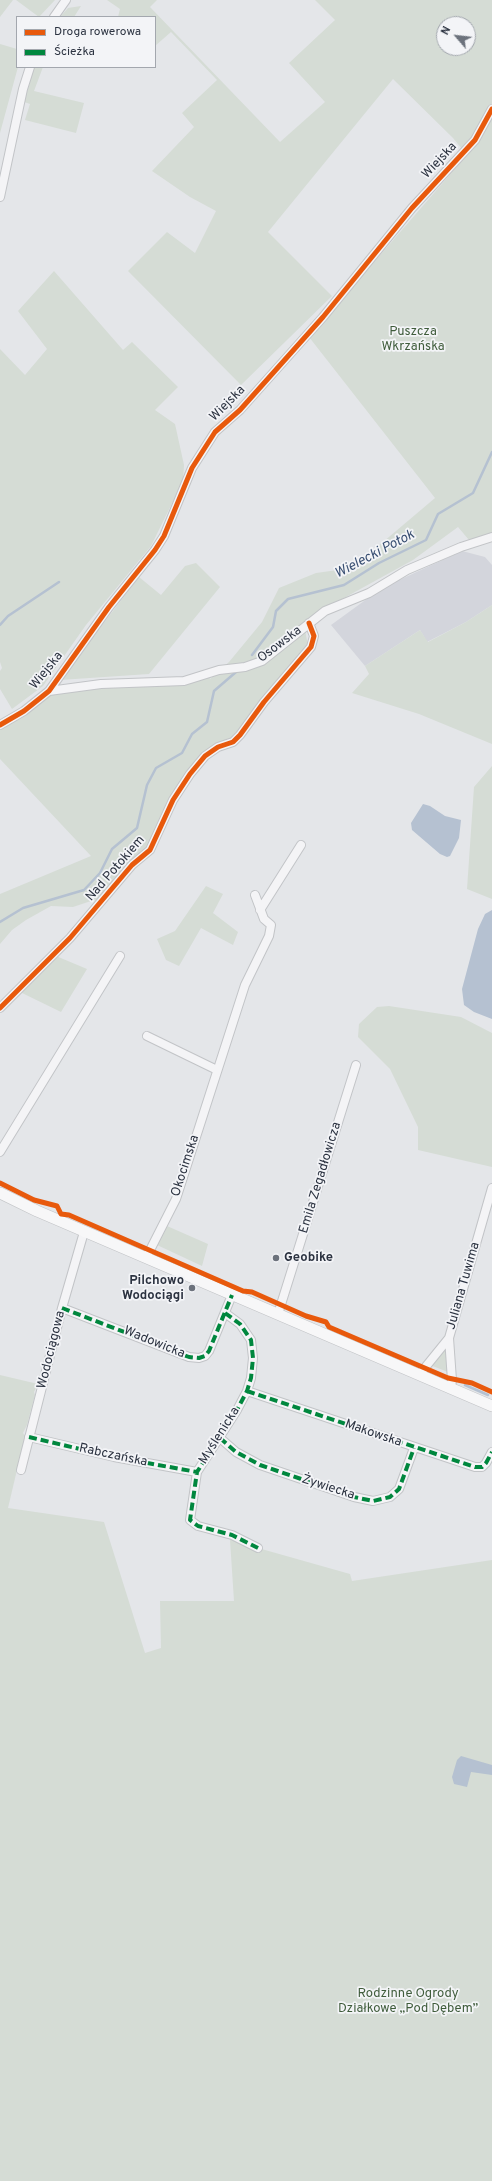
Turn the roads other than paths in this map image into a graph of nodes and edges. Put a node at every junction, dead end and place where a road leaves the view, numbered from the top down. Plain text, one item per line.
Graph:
1 (66, 0) edge
2 (55, 16) edge
3 (30, 68) edge
4 (492, 109) edge
5 (2, 182) edge
6 (0, 197) edge
7 (492, 537) edge
8 (309, 623) junction
9 (49, 691) junction
10 (0, 725) edge
11 (301, 845) dead end
12 (255, 896) dead end
13 (260, 910) junction
14 (120, 956) dead end
15 (0, 1008) edge
16 (147, 1036) dead end
17 (356, 1065) dead end
18 (217, 1070) junction
19 (0, 1152) edge
20 (492, 1188) edge
21 (0, 1193) edge
22 (84, 1232) junction
23 (146, 1258) junction
24 (232, 1295) junction
25 (62, 1308) junction
26 (225, 1313) junction
27 (278, 1314) junction
28 (449, 1338) junction
29 (419, 1374) junction
30 (451, 1388) junction
31 (247, 1391) junction
32 (492, 1406) edge
33 (29, 1437) junction
34 (220, 1438) junction
35 (414, 1448) junction
36 (492, 1452) edge
37 (21, 1470) dead end
38 (197, 1472) junction
39 (258, 1548) dead end

1 - 2 street
3 - 5 street
4 - 9 street, Wiejska
5 - 6 street
7 - 8 street, Osowska
8 - 9 street, Osowska
8 - 15 street, Nad Potokiem
9 - 10 street, Wiejska
11 - 13 street
12 - 13 street, Okocimska
13 - 18 street, Okocimska
14 - 19 street
16 - 18 street
17 - 27 street, Emila Zegadłowicza
18 - 23 street, Okocimska
20 - 28 street, Juliana Tuwima
21 - 22 main road
22 - 23 main road
22 - 25 street, Wodociągowa
23 - 24 main road
24 - 26 street, Wadowicka
24 - 27 main road
25 - 26 street, Wadowicka
25 - 33 street, Wodociągowa
26 - 31 street, Myślenicka
27 - 29 main road
28 - 29 street, Juliana Tuwima
28 - 30 street, Juliana Tuwima
29 - 30 main road
30 - 32 main road
31 - 34 street, Myślenicka
31 - 35 street, Makowska
33 - 37 street, Wodociągowa
33 - 38 street, Rabczańska
34 - 35 street, Żywiecka
34 - 38 street, Myślenicka
35 - 36 street, Makowska
38 - 39 street, Myślenicka

